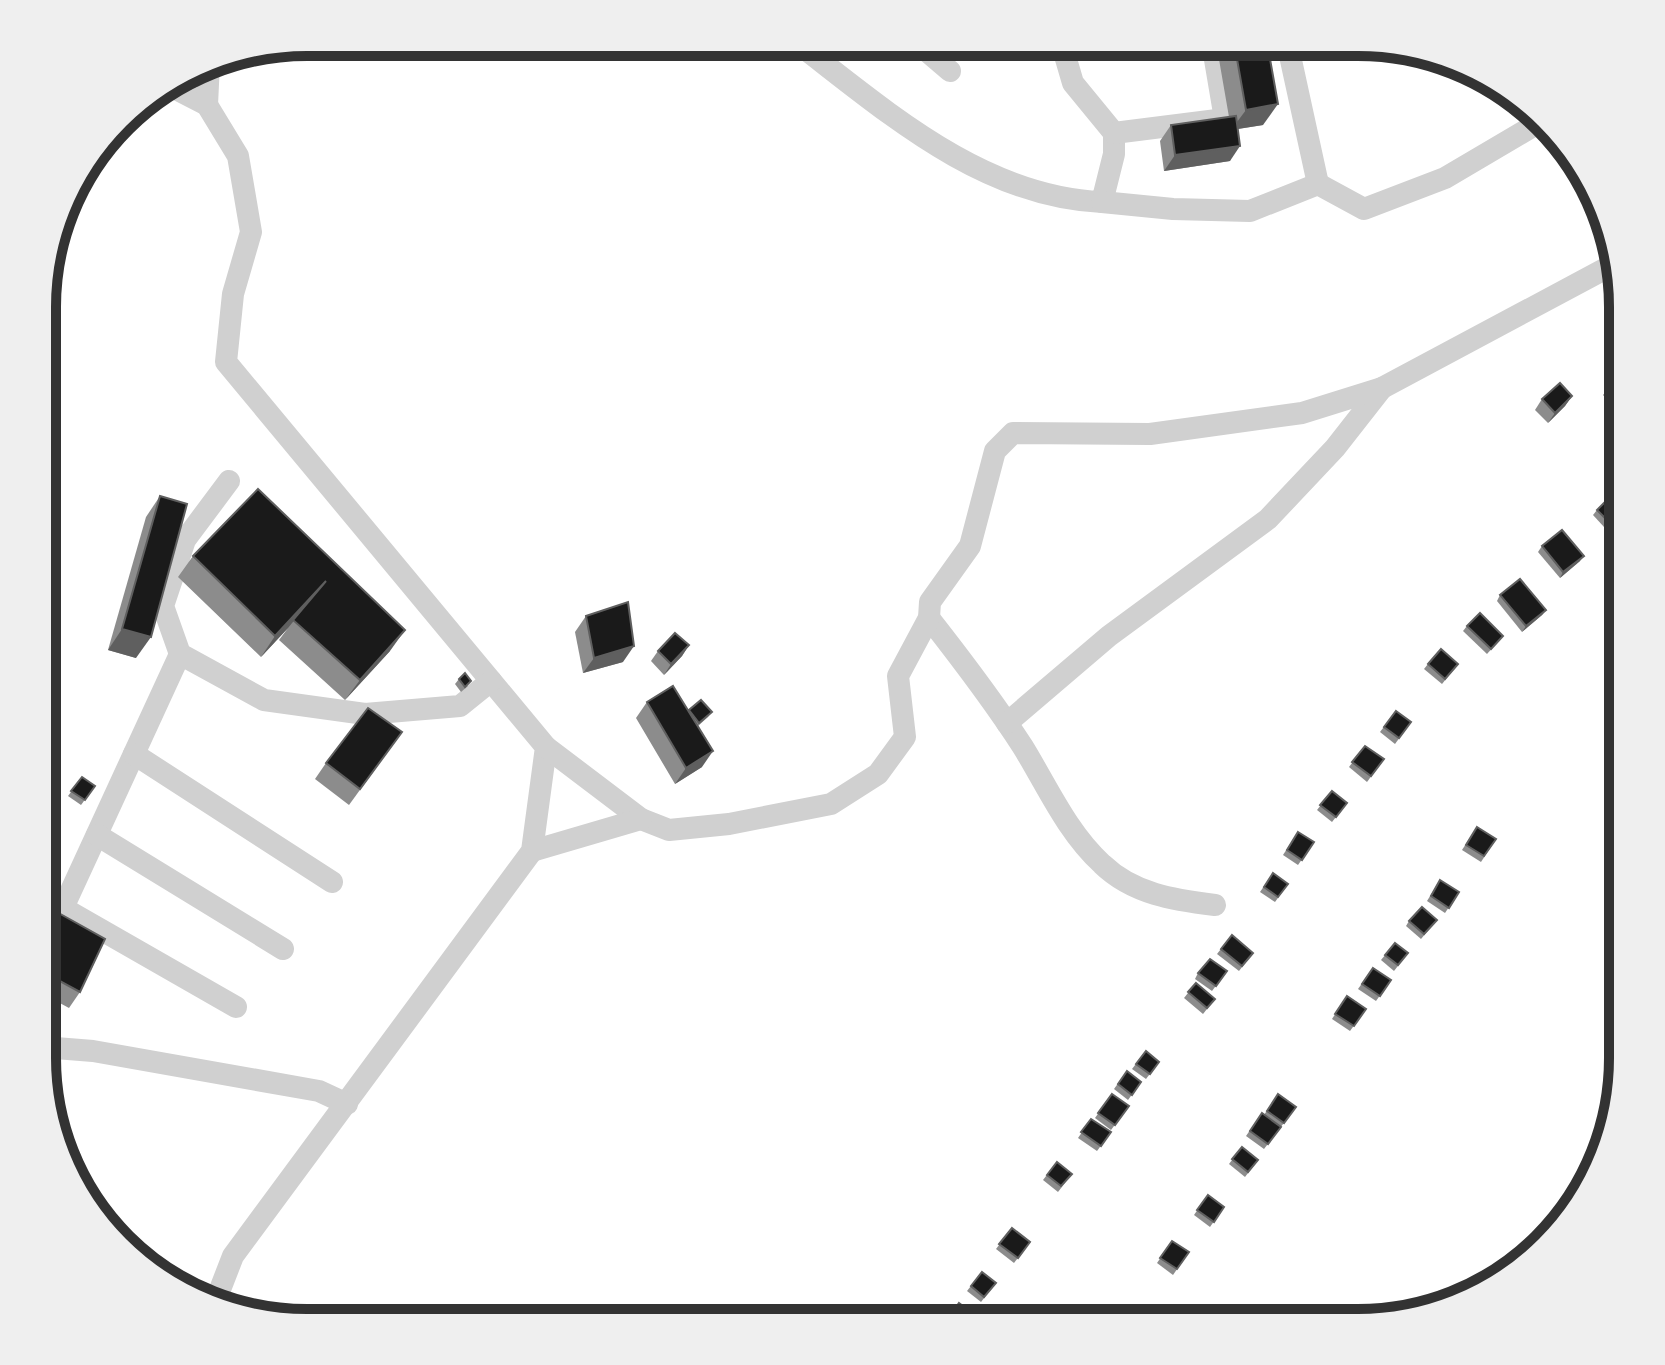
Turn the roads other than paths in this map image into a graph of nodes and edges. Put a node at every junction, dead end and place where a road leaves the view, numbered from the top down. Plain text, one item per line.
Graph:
1 (816, 56) edge
2 (933, 57) edge
3 (1065, 57) edge
4 (1215, 57) edge
5 (1290, 57) edge
6 (950, 71) dead end
7 (208, 76) edge
8 (179, 91) edge
9 (207, 105) junction
10 (1533, 126) edge
11 (1114, 133) junction
12 (1318, 184) junction
13 (1102, 202) junction
14 (1606, 268) edge
15 (1382, 388) junction
16 (229, 481) dead end
17 (929, 618) junction
18 (180, 654) junction
19 (491, 681) junction
20 (1007, 723) junction
21 (546, 747) junction
22 (134, 754) junction
23 (641, 819) junction
24 (97, 835) junction
25 (532, 851) junction
26 (332, 882) dead end
27 (1215, 905) dead end
28 (283, 949) dead end
29 (236, 1007) dead end
30 (57, 1048) edge
31 (347, 1104) junction
32 (219, 1293) edge

1 - 13 street
2 - 6 street
3 - 11 street
4 - 11 street
5 - 12 street
7 - 9 street
8 - 9 street
9 - 19 street
10 - 12 street
11 - 13 street
12 - 13 street
14 - 15 street
15 - 17 street
15 - 20 street
16 - 18 street
17 - 20 street
17 - 23 street
18 - 19 street
18 - 22 street
19 - 21 street
20 - 27 street
21 - 23 street
21 - 25 street
22 - 24 street
22 - 26 street
23 - 25 street
24 - 28 street
24 - 29 street
25 - 31 street
30 - 31 street
31 - 32 street

